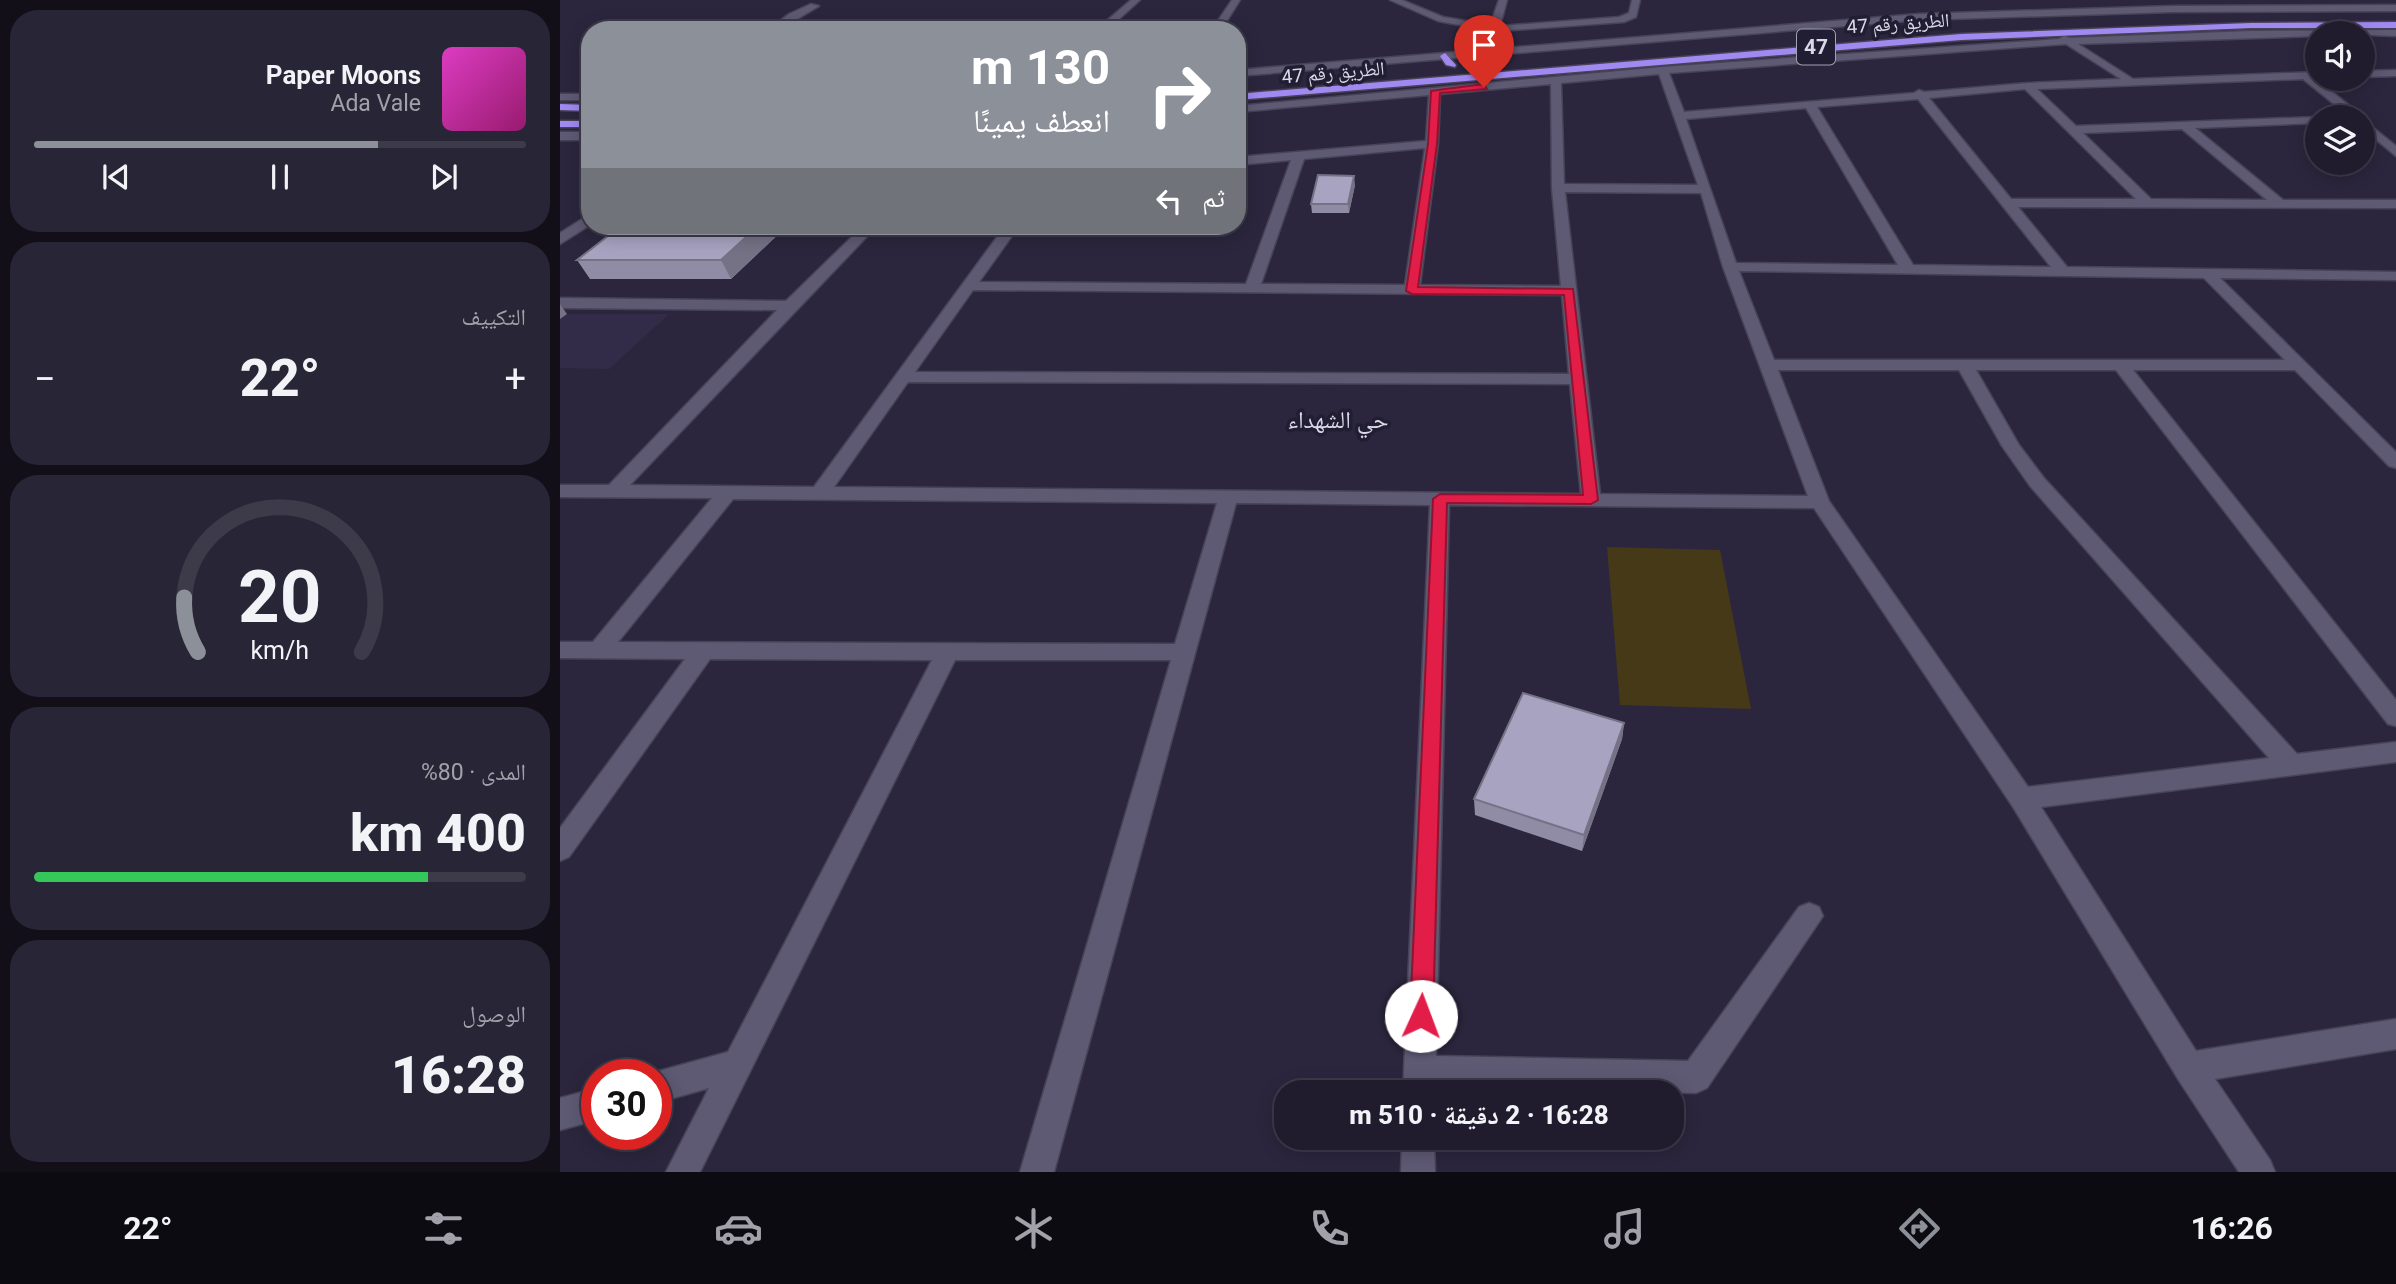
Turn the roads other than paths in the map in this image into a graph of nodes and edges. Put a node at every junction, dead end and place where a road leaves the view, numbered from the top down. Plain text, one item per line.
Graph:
1 (1136, 0) edge
2 (1236, 0) edge
3 (1394, 0) edge
4 (1503, 0) edge
5 (1636, 0) edge
6 (2058, 0) edge
7 (814, 6) dead end
8 (2396, 8) edge
9 (2084, 12) junction
10 (2396, 15) edge
11 (2098, 18) junction
12 (785, 21) edge
13 (1112, 21) edge
14 (1223, 21) edge
15 (2396, 25) edge
16 (1494, 29) junction
17 (2115, 29) junction
18 (2396, 33) edge
19 (1964, 35) junction
20 (2064, 40) junction
21 (1977, 45) junction
22 (1507, 51) junction
23 (1448, 61) junction
24 (1664, 70) junction
25 (1246, 73) edge
26 (2396, 73) edge
27 (2375, 74) edge
28 (2305, 76) edge
29 (1556, 80) junction
30 (2129, 80) junction
31 (1246, 83) edge
32 (2028, 86) junction
33 (1436, 91) junction
34 (2328, 91) edge
35 (1919, 93) junction
36 (1246, 96) edge
37 (560, 97) edge
38 (581, 97) edge
39 (1809, 104) junction
40 (2344, 105) edge
41 (560, 107) edge
42 (581, 108) edge
43 (1246, 108) edge
44 (1679, 116) junction
45 (2305, 120) edge
46 (560, 124) edge
47 (581, 124) edge
48 (2184, 125) junction
49 (2075, 130) junction
50 (2375, 133) edge
51 (560, 136) edge
52 (581, 136) edge
53 (581, 139) edge
54 (1433, 144) junction
55 (560, 150) edge
56 (2396, 152) edge
57 (1299, 155) junction
58 (1246, 160) edge
59 (1558, 188) junction
60 (1706, 189) junction
61 (2008, 203) junction
62 (2148, 204) junction
63 (2280, 204) junction
64 (2396, 204) edge
65 (581, 225) edge
66 (861, 235) edge
67 (1005, 235) edge
68 (560, 240) edge
69 (1730, 267) junction
70 (1909, 271) junction
71 (2063, 272) junction
72 (2209, 275) junction
73 (2396, 276) edge
74 (968, 286) junction
75 (1252, 289) junction
76 (1412, 291) junction
77 (1569, 291) junction
78 (560, 303) edge
79 (790, 306) junction
80 (1767, 365) junction
81 (1964, 365) junction
82 (2297, 365) junction
83 (2121, 366) junction
84 (903, 377) junction
85 (1578, 379) junction
86 (2396, 462) edge
87 (560, 491) edge
88 (614, 491) junction
89 (728, 492) junction
90 (820, 493) junction
91 (1228, 496) junction
92 (1440, 499) junction
93 (1591, 500) junction
94 (1819, 502) junction
95 (560, 650) edge
96 (599, 650) junction
97 (705, 650) junction
98 (948, 651) junction
99 (1183, 652) junction
100 (2396, 717) edge
101 (2396, 752) edge
102 (2291, 765) junction
103 (2022, 799) junction
104 (560, 849) edge
105 (1809, 916) dead end
106 (2396, 1034) edge
107 (738, 1064) junction
108 (2189, 1068) junction
109 (1419, 1080) edge
110 (1488, 1080) edge
111 (672, 1083) edge
112 (581, 1108) edge
113 (560, 1114) edge
114 (1418, 1150) edge
115 (684, 1172) edge
116 (1037, 1172) edge
117 (1418, 1172) edge
118 (2258, 1172) edge

1 - 13 street
2 - 14 street
3 - 16 street
4 - 16 street
5 - 16 street
6 - 9 street
7 - 12 street
8 - 9 street
9 - 22 street
10 - 11 highway, الطريق رقم 47 / 47
11 - 17 highway
11 - 23 highway, الطريق رقم 47 / 47
15 - 17 highway, الطريق رقم 47 / 47
16 - 22 street
17 - 19 highway, الطريق رقم 47 / 47
18 - 20 street
19 - 21 highway
19 - 36 highway, الطريق رقم 47 / 47
20 - 21 street
20 - 30 street
21 - 24 street
22 - 23 street
23 - 25 street
23 - 31 highway, الطريق رقم 47 / 47
24 - 29 street
24 - 44 street
26 - 27 street
28 - 30 street
29 - 33 street
29 - 59 street
30 - 32 street
32 - 35 street
32 - 49 street
33 - 43 street
33 - 54 street
34 - 40 street
35 - 39 street
35 - 61 street
37 - 38 street
39 - 44 street
39 - 70 street
41 - 42 highway
44 - 60 street
45 - 48 street
46 - 47 highway
48 - 49 street
48 - 63 street
49 - 62 street
50 - 56 street
51 - 52 street
53 - 55 street
54 - 57 street
54 - 76 street
57 - 58 street
57 - 75 street
59 - 60 street
59 - 77 street
60 - 69 street
61 - 62 street
61 - 71 street
62 - 63 street
63 - 64 street
65 - 68 street
66 - 79 street
67 - 74 street
69 - 70 street
69 - 80 street
70 - 71 street
71 - 72 street
72 - 73 street
72 - 82 street
74 - 75 street
74 - 84 street
75 - 76 street
76 - 77 street
77 - 85 street
78 - 79 street
79 - 88 street
80 - 81 street
80 - 94 street
81 - 83 street
81 - 102 street
82 - 83 street
82 - 86 street
83 - 100 street
84 - 85 street
84 - 90 street
85 - 93 street
87 - 88 street
88 - 89 street
89 - 90 street
89 - 96 street
90 - 91 street
91 - 92 street
91 - 99 street
92 - 93 street
92 - 109 street
93 - 94 street
94 - 103 street
95 - 96 street
96 - 97 street
97 - 98 street
97 - 104 street
98 - 99 street
98 - 107 street
99 - 116 street
101 - 102 street
102 - 103 street
103 - 108 street
105 - 110 street
106 - 108 street
107 - 111 street
107 - 115 street
108 - 118 street
112 - 113 street
114 - 117 street

